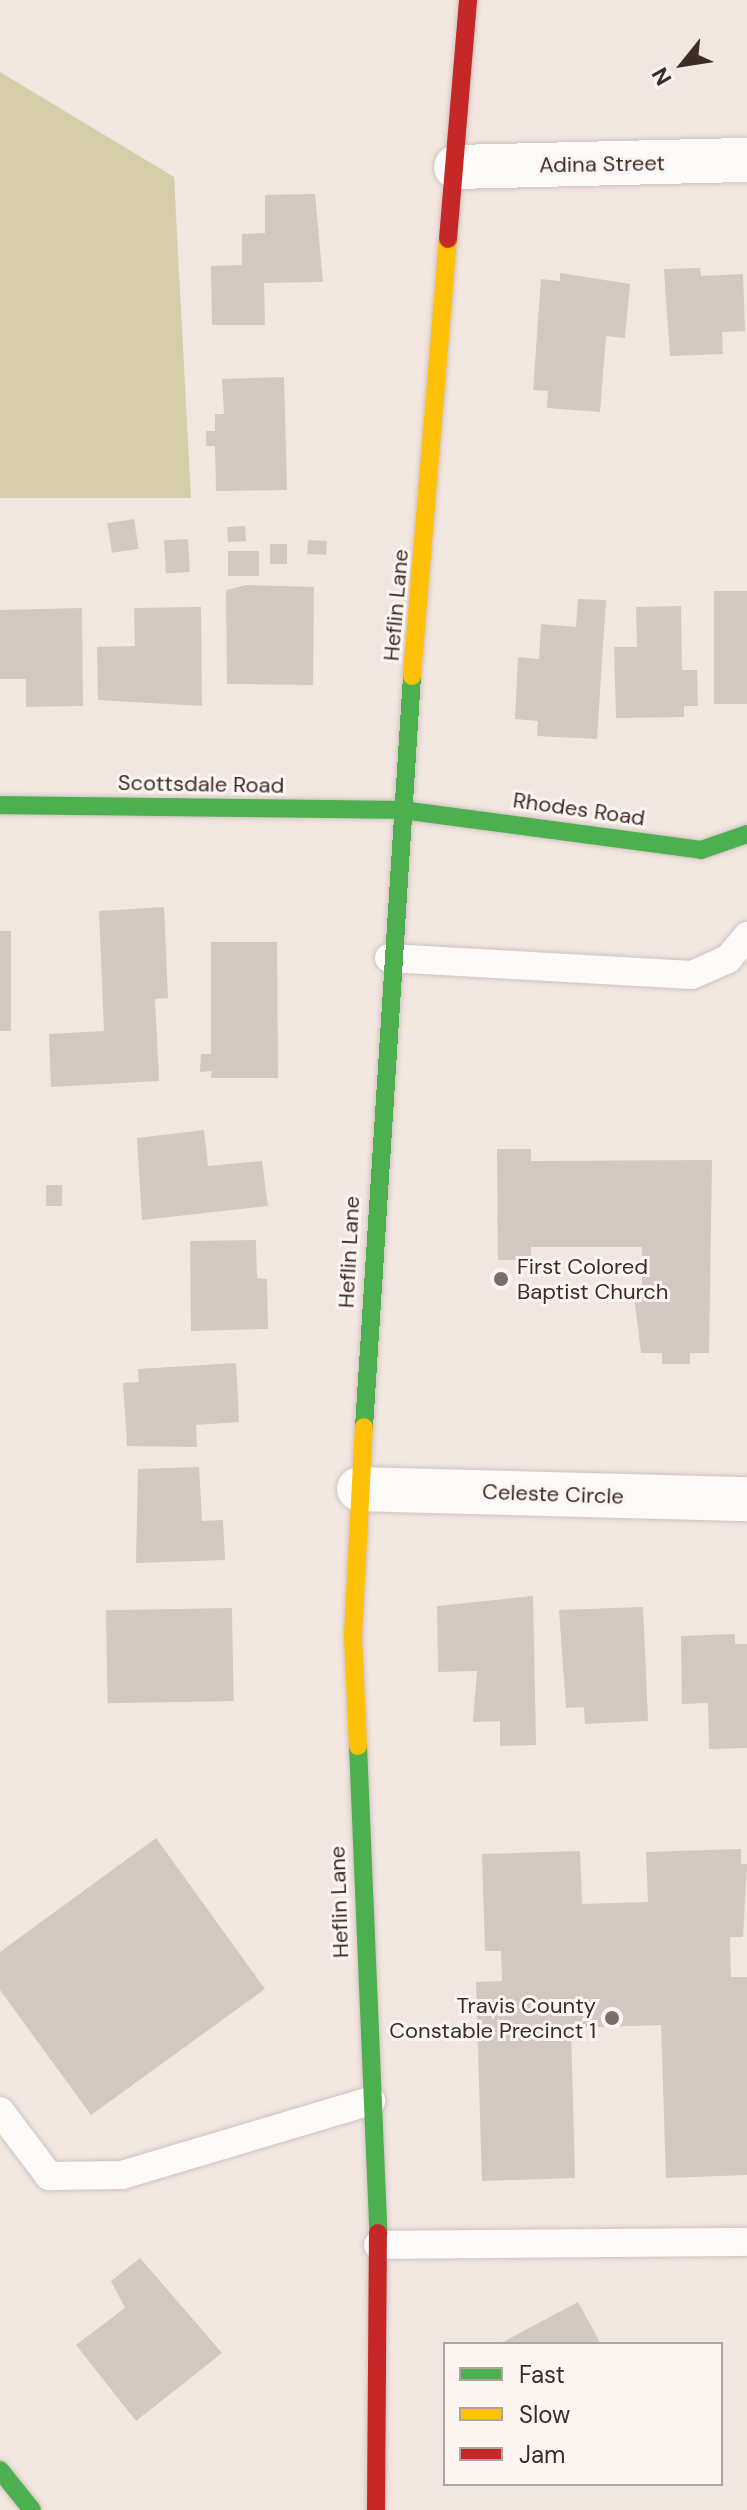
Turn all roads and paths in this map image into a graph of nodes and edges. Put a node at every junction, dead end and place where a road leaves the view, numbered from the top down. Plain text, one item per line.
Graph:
1 (468, 0) edge
2 (747, 160) edge
3 (456, 167) junction
4 (0, 805) edge
5 (402, 810) junction
6 (747, 834) edge
7 (747, 936) edge
8 (389, 958) junction
9 (359, 1489) junction
10 (747, 1499) edge
11 (371, 2101) junction
12 (0, 2111) edge
13 (747, 2242) edge
14 (378, 2245) junction
15 (0, 2470) edge
16 (32, 2510) edge
17 (376, 2510) edge

1 - 3 street, Heflin Lane
2 - 3 street, Adina Street
3 - 5 street, Heflin Lane
4 - 5 street, Scottsdale Road
5 - 6 street, Rhodes Road
5 - 8 street, Heflin Lane
7 - 8 lane
8 - 9 street, Heflin Lane
9 - 10 street, Celeste Circle
9 - 11 street, Heflin Lane
11 - 12 lane
11 - 14 street, Heflin Lane
13 - 14 lane
14 - 17 street, Heflin Lane
15 - 16 street

